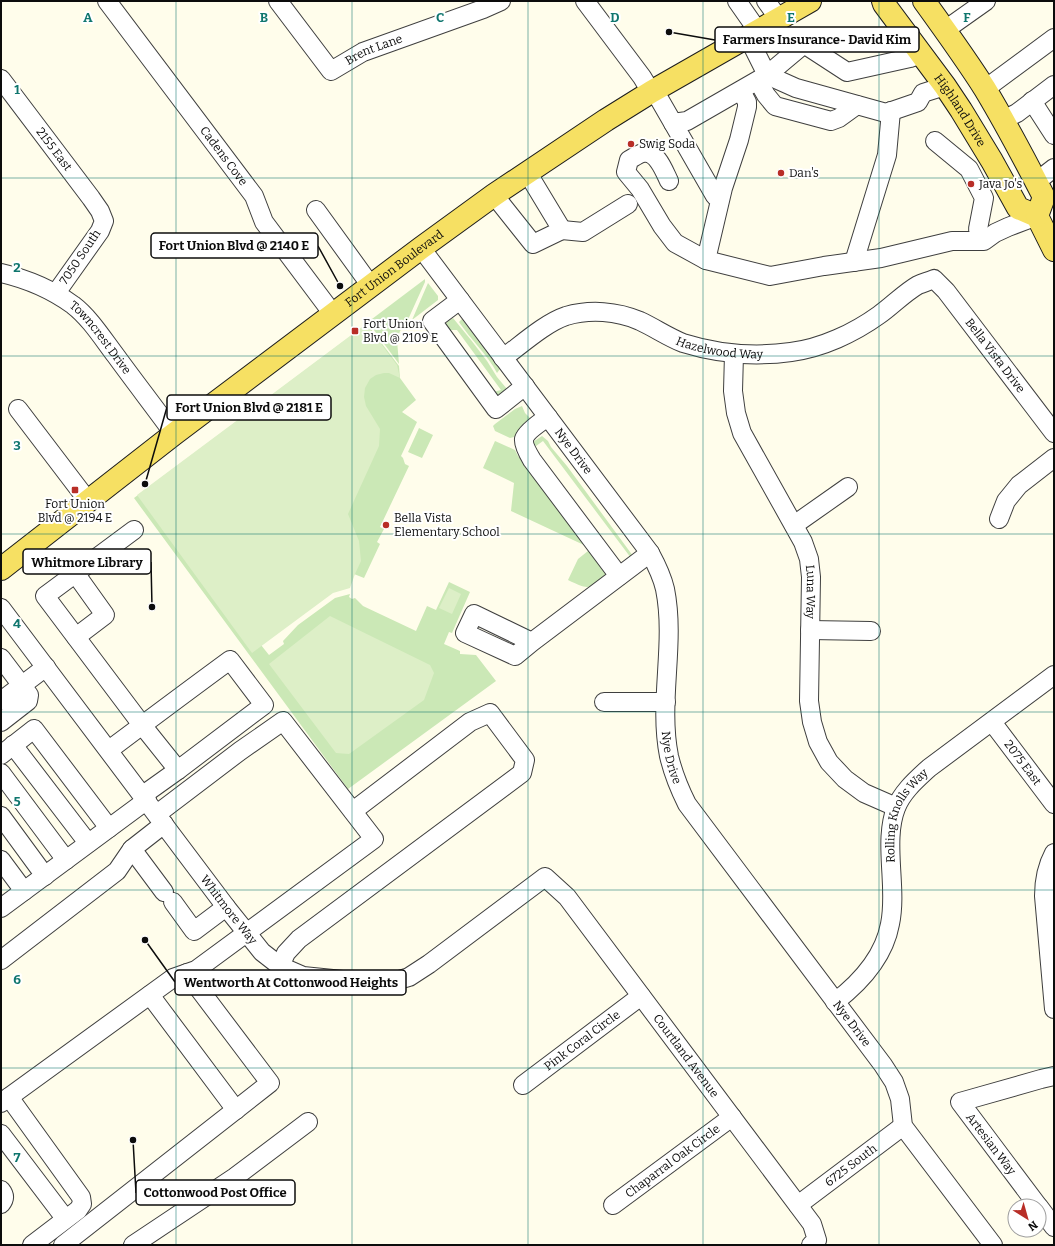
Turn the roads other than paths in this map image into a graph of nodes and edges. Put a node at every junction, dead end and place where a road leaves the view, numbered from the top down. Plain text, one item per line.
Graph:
1 (108, 1) edge
2 (278, 1) edge
3 (501, 1) edge
4 (585, 1) edge
5 (737, 1) edge
6 (766, 1) edge
7 (810, 1) edge
8 (883, 1) edge
9 (924, 1) edge
10 (986, 1) edge
11 (779, 19) junction
12 (945, 30) junction
13 (753, 34) junction
14 (1054, 38) edge
15 (921, 54) junction
16 (762, 78) junction
17 (1, 79) edge
18 (1054, 85) edge
19 (945, 86) junction
20 (985, 89) junction
21 (653, 91) junction
22 (741, 91) junction
23 (1032, 102) junction
24 (857, 105) junction
25 (891, 111) junction
26 (1003, 120) junction
27 (673, 123) junction
28 (1054, 135) edge
29 (939, 148) dead end
30 (1054, 168) edge
31 (527, 172) junction
32 (669, 181) dead end
33 (1036, 182) junction
34 (494, 195) junction
35 (715, 196) dead end
36 (628, 204) dead end
37 (316, 210) dead end
38 (1037, 216) junction
39 (104, 221) joint
40 (976, 224) dead end
41 (562, 230) junction
42 (421, 248) junction
43 (1054, 250) edge
44 (706, 260) junction
45 (854, 262) junction
46 (1, 273) edge
47 (934, 279) joint
48 (371, 286) junction
49 (56, 293) junction
50 (460, 300) junction
51 (333, 314) junction
52 (734, 354) junction
53 (503, 358) junction
54 (525, 386) junction
55 (18, 409) dead end
56 (548, 417) junction
57 (1054, 433) edge
58 (174, 434) junction
59 (1054, 458) edge
60 (848, 487) dead end
61 (88, 501) junction
62 (999, 518) dead end
63 (794, 525) junction
64 (134, 530) dead end
65 (650, 553) junction
66 (1, 569) edge
67 (75, 573) junction
68 (619, 576) junction
69 (1, 608) edge
70 (810, 630) junction
71 (871, 632) dead end
72 (76, 637) junction
73 (532, 642) dead end
74 (1, 658) edge
75 (46, 667) junction
76 (1054, 675) edge
77 (21, 685) junction
78 (1, 701) edge
79 (604, 702) dead end
80 (666, 702) junction
81 (1, 722) edge
82 (992, 722) junction
83 (142, 725) junction
84 (7, 750) edge
85 (109, 750) junction
86 (178, 770) junction
87 (1, 774) edge
88 (1054, 804) edge
89 (896, 807) junction
90 (153, 808) junction
91 (353, 811) junction
92 (1, 816) edge
93 (109, 828) junction
94 (88, 844) junction
95 (132, 849) junction
96 (1054, 853) edge
97 (1, 860) edge
98 (66, 860) junction
99 (45, 876) junction
100 (545, 877) joint
101 (24, 891) junction
102 (2, 904) edge
103 (226, 906) junction
104 (246, 932) junction
105 (1051, 949) edge
106 (1, 960) edge
107 (280, 966) junction
108 (187, 973) junction
109 (150, 995) junction
110 (641, 996) junction
111 (835, 1002) junction
112 (1054, 1009) edge
113 (1054, 1076) edge
114 (522, 1085) dead end
115 (5, 1100) edge
116 (236, 1110) junction
117 (732, 1117) junction
118 (308, 1122) dead end
119 (903, 1126) junction
120 (1, 1134) edge
121 (1, 1190) edge
122 (1031, 1198) edge
123 (1, 1204) edge
124 (613, 1205) dead end
125 (798, 1205) junction
126 (1047, 1218) edge
127 (61, 1222) junction
128 (1054, 1227) edge
129 (814, 1243) edge
130 (32, 1245) edge
131 (63, 1245) edge
132 (133, 1245) edge
133 (993, 1245) edge

1 - 51 street, Cadens Cove
2 - 3 street, Brent Lane
4 - 21 street
5 - 13 street
6 - 11 street
7 - 11 main road, Fort Union Boulevard
8 - 15 main road, Highland Drive
9 - 12 main road
10 - 12 street
11 - 13 main road, Fort Union Boulevard
12 - 20 main road
13 - 16 street
13 - 21 main road, Fort Union Boulevard
14 - 20 street
15 - 16 street
15 - 19 main road, Highland Drive
16 - 22 street
16 - 24 street
16 - 24 street
17 - 39 street, 2155 East
18 - 23 street
19 - 25 street
19 - 38 main road, Highland Drive
20 - 26 main road
21 - 27 street
21 - 31 main road, Fort Union Boulevard
22 - 27 street
22 - 44 street
23 - 26 street
23 - 28 street
24 - 25 street
25 - 45 street
26 - 33 main road
27 - 35 street
29 - 40 street
30 - 33 street
31 - 34 main road, Fort Union Boulevard
31 - 41 street
32 - 44 street
33 - 38 main road
34 - 41 street
34 - 42 main road, Fort Union Boulevard
36 - 41 street
37 - 48 street
38 - 43 main road
38 - 45 street
39 - 49 street, 7050 South
42 - 48 main road, Fort Union Boulevard
42 - 50 street, Nye Drive
44 - 45 street
46 - 49 street, Towncrest Drive
47 - 52 street, Hazelwood Way
47 - 57 street, Bella Vista Drive
48 - 51 main road, Fort Union Boulevard
49 - 58 street, Towncrest Drive
50 - 53 street, Nye Drive
50 - 54 street
51 - 58 main road, Fort Union Boulevard
52 - 53 street, Hazelwood Way
52 - 63 street, Luna Way
53 - 54 street, Nye Drive
54 - 56 street, Nye Drive
55 - 61 street
56 - 65 street, Nye Drive
56 - 68 street
58 - 61 main road, Fort Union Boulevard
59 - 62 street
60 - 63 street
61 - 66 main road, Fort Union Boulevard
63 - 70 street, Luna Way
64 - 67 street
65 - 68 street
65 - 80 street, Nye Drive
67 - 72 street
67 - 72 street
68 - 73 street
69 - 75 street, Whitmore Way
70 - 71 street
70 - 89 street, Luna Way
72 - 83 street
74 - 77 street
75 - 77 street
75 - 85 street, Whitmore Way
76 - 82 street, Rolling Knolls Way
77 - 78 street
77 - 81 street
79 - 80 street
80 - 111 street, Nye Drive
82 - 88 street, 2075 East
82 - 89 street, Rolling Knolls Way
83 - 85 street
83 - 86 street
83 - 86 street
84 - 93 street
84 - 94 street
85 - 90 street, Whitmore Way
86 - 90 street
87 - 98 street
89 - 111 street, Rolling Knolls Way
90 - 91 street
90 - 93 street
90 - 95 street
90 - 103 street, Whitmore Way
91 - 104 street
91 - 107 street
92 - 99 street
93 - 94 street
94 - 98 street
95 - 103 street
95 - 106 street
96 - 105 street
97 - 101 street
98 - 99 street
99 - 101 street
100 - 107 street, Whitmore Way
100 - 110 street, Courtland Avenue
101 - 102 street
103 - 104 street, Whitmore Way
104 - 107 street, Whitmore Way
104 - 108 street
105 - 112 street
108 - 109 street
108 - 116 street
109 - 115 street
109 - 116 street
110 - 114 street, Pink Coral Circle
110 - 117 street, Courtland Avenue
111 - 119 street, Nye Drive
113 - 122 street, Artesian Way
115 - 127 street
116 - 131 street
117 - 124 street, Chaparral Oak Circle
117 - 125 street, Courtland Avenue
118 - 132 street
119 - 125 street, 6725 South
119 - 133 street
120 - 127 street
121 - 123 street
125 - 129 street, Courtland Avenue
126 - 128 street, Artesian Way
127 - 130 street

